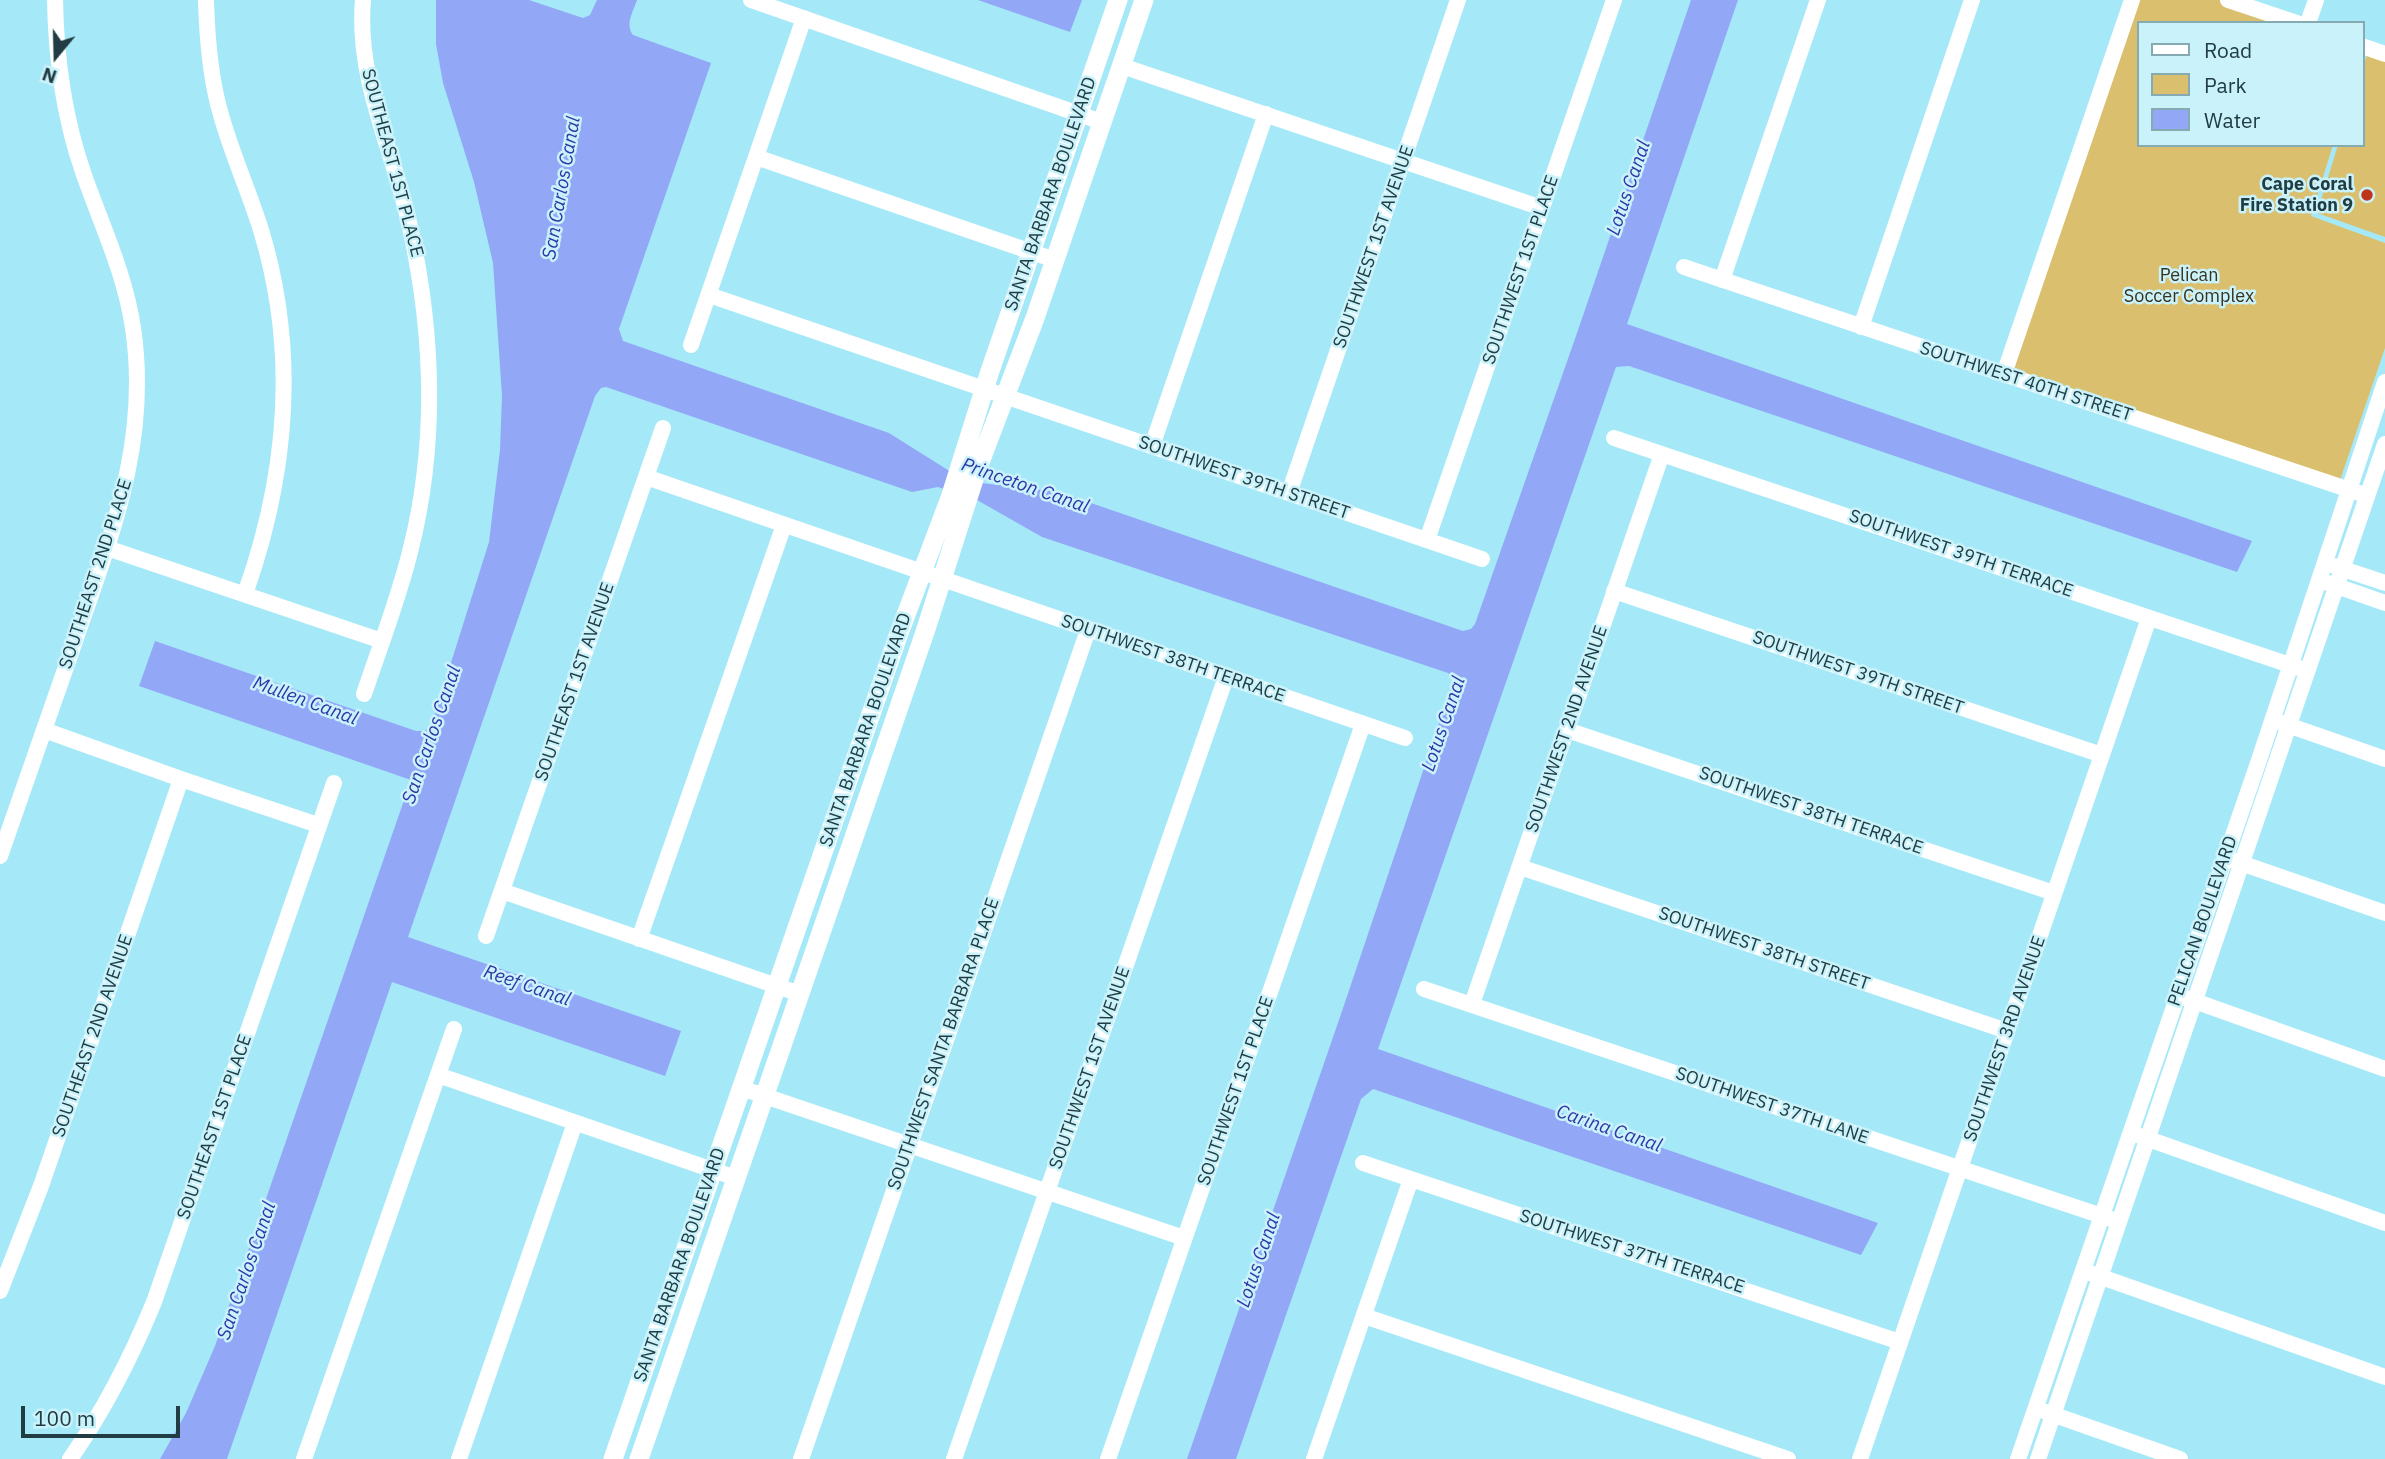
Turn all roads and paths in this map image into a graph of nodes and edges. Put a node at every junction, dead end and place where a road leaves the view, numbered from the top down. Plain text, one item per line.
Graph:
1 (55, 0) edge
2 (206, 0) edge
3 (362, 0) edge
4 (751, 0) edge
5 (1118, 0) edge
6 (1144, 0) edge
7 (1458, 0) edge
8 (1614, 0) edge
9 (1818, 0) edge
10 (1972, 0) edge
11 (2132, 0) edge
12 (2228, 0) edge
13 (2316, 0) edge
14 (804, 18) junction
15 (2291, 21) edge
16 (2309, 21) edge
17 (2364, 47) edge
18 (2385, 54) edge
19 (1122, 66) junction
20 (1079, 113) junction
21 (1266, 114) junction
22 (1102, 122) junction
23 (756, 157) junction
24 (1403, 161) junction
25 (1542, 208) junction
26 (1031, 252) junction
27 (1055, 260) junction
28 (1684, 267) dead end
29 (1722, 280) junction
30 (709, 295) junction
31 (1861, 327) junction
32 (691, 345) dead end
33 (2004, 374) junction
34 (2385, 384) edge
35 (985, 388) junction
36 (1005, 397) junction
37 (663, 428) dead end
38 (1614, 438) dead end
39 (2385, 444) edge
40 (1152, 446) junction
41 (1662, 454) junction
42 (969, 468) junction
43 (646, 477) junction
44 (2349, 490) junction
45 (1289, 493) junction
46 (2368, 496) junction
47 (958, 501) junction
48 (783, 525) junction
49 (1427, 540) junction
50 (107, 548) junction
51 (1482, 559) dead end
52 (2325, 563) junction
53 (2343, 569) junction
54 (922, 572) junction
55 (942, 579) junction
56 (2319, 580) junction
57 (2385, 583) edge
58 (2337, 586) junction
59 (1614, 591) junction
60 (245, 594) junction
61 (2385, 603) edge
62 (2149, 618) junction
63 (1088, 630) junction
64 (382, 641) junction
65 (2291, 665) junction
66 (2308, 671) junction
67 (1226, 677) junction
68 (364, 695) dead end
69 (2273, 719) junction
70 (1363, 724) junction
71 (2289, 726) junction
72 (44, 730) junction
73 (1567, 730) junction
74 (1405, 738) dead end
75 (2102, 755) junction
76 (2385, 759) edge
77 (181, 779) junction
78 (334, 783) dead end
79 (844, 793) junction
80 (867, 800) junction
81 (318, 825) junction
82 (0, 856) edge
83 (2225, 857) junction
84 (2242, 864) junction
85 (1520, 867) junction
86 (502, 891) junction
87 (2054, 893) junction
88 (2385, 913) edge
89 (486, 936) dead end
90 (639, 939) junction
91 (777, 986) junction
92 (1424, 989) dead end
93 (800, 994) junction
94 (2177, 994) junction
95 (2195, 1001) junction
96 (1472, 1004) junction
97 (454, 1029) dead end
98 (2007, 1031) junction
99 (2385, 1069) edge
100 (439, 1075) junction
101 (741, 1088) junction
102 (765, 1096) junction
103 (575, 1123) junction
104 (2130, 1132) junction
105 (2149, 1140) junction
106 (909, 1146) junction
107 (1363, 1163) dead end
108 (1961, 1169) junction
109 (712, 1171) junction
110 (736, 1178) junction
111 (1411, 1179) junction
112 (1047, 1192) junction
113 (2100, 1216) junction
114 (2120, 1222) junction
115 (2385, 1223) edge
116 (1184, 1238) junction
117 (2083, 1271) junction
118 (2101, 1276) junction
119 (0, 1291) edge
120 (1364, 1316) junction
121 (1900, 1342) junction
122 (2385, 1377) edge
123 (640, 1381) junction
124 (663, 1389) junction
125 (2035, 1409) junction
126 (2054, 1415) junction
127 (70, 1459) edge
128 (304, 1459) edge
129 (458, 1459) edge
130 (613, 1459) edge
131 (639, 1459) edge
132 (801, 1459) edge
133 (954, 1459) edge
134 (1108, 1459) edge
135 (1315, 1459) edge
136 (1788, 1459) edge
137 (1860, 1459) edge
138 (2018, 1459) edge
139 (2038, 1459) edge
140 (2179, 1459) edge

1 - 50 street, SOUTHEAST 2ND PLACE
2 - 60 street
3 - 64 street, SOUTHEAST 1ST PLACE
4 - 14 street
5 - 20 main road, SANTA BARBARA BOULEVARD
6 - 19 main road, SANTA BARBARA BOULEVARD
7 - 24 street, SOUTHWEST 1ST AVENUE
8 - 25 street, SOUTHWEST 1ST PLACE
9 - 29 street
10 - 31 street
11 - 33 street
12 - 15 street
13 - 16 street
14 - 20 street
14 - 23 street
17 - 18 street
19 - 21 street
19 - 22 main road, SANTA BARBARA BOULEVARD
20 - 22 street
20 - 26 main road, SANTA BARBARA BOULEVARD
21 - 24 street
21 - 40 street
22 - 27 main road, SANTA BARBARA BOULEVARD
23 - 26 street
23 - 30 street
24 - 25 street
24 - 45 street, SOUTHWEST 1ST AVENUE
25 - 49 street, SOUTHWEST 1ST PLACE
26 - 27 street
26 - 35 main road, SANTA BARBARA BOULEVARD
27 - 36 main road, SANTA BARBARA BOULEVARD
28 - 29 street, SOUTHWEST 40TH STREET
29 - 31 street, SOUTHWEST 40TH STREET
30 - 32 street
30 - 35 street, SOUTHWEST 39TH STREET
31 - 33 street, SOUTHWEST 40TH STREET
33 - 44 street, SOUTHWEST 40TH STREET
34 - 44 street, PELICAN BOULEVARD
35 - 36 street, SOUTHWEST 39TH STREET
35 - 42 main road, SANTA BARBARA BOULEVARD
36 - 40 street, SOUTHWEST 39TH STREET
36 - 42 main road, SANTA BARBARA BOULEVARD
37 - 43 street, SOUTHEAST 1ST AVENUE
38 - 41 street, SOUTHWEST 39TH TERRACE
39 - 46 street, PELICAN BOULEVARD
40 - 45 street, SOUTHWEST 39TH STREET
41 - 59 street, SOUTHWEST 2ND AVENUE
41 - 62 street, SOUTHWEST 39TH TERRACE
42 - 47 main road, SANTA BARBARA BOULEVARD
43 - 48 street, SOUTHWEST 38TH TERRACE
43 - 86 street, SOUTHEAST 1ST AVENUE
44 - 46 street, SOUTHWEST 40TH STREET
44 - 52 street, PELICAN BOULEVARD
45 - 49 street, SOUTHWEST 39TH STREET
46 - 53 street, PELICAN BOULEVARD
47 - 54 main road, SANTA BARBARA BOULEVARD
47 - 55 main road, SANTA BARBARA BOULEVARD
48 - 54 street, SOUTHWEST 38TH TERRACE
48 - 90 street
49 - 51 street, SOUTHWEST 39TH STREET
50 - 60 street
50 - 72 street, SOUTHEAST 2ND PLACE
52 - 53 street
52 - 56 street, PELICAN BOULEVARD
53 - 57 street
53 - 58 street, PELICAN BOULEVARD
54 - 55 street, SOUTHWEST 38TH TERRACE
54 - 79 main road, SANTA BARBARA BOULEVARD
55 - 63 street, SOUTHWEST 38TH TERRACE
55 - 80 main road, SANTA BARBARA BOULEVARD
56 - 58 street
56 - 65 street, PELICAN BOULEVARD
58 - 61 street
58 - 66 street, PELICAN BOULEVARD
59 - 73 street, SOUTHWEST 2ND AVENUE
59 - 75 street, SOUTHWEST 39TH STREET
60 - 64 street
62 - 65 street, SOUTHWEST 39TH TERRACE
62 - 75 street, SOUTHWEST 3RD AVENUE
63 - 67 street, SOUTHWEST 38TH TERRACE
63 - 106 street, SOUTHWEST SANTA BARBARA PLACE
64 - 68 street, SOUTHEAST 1ST PLACE
65 - 66 street, SOUTHWEST 39TH TERRACE
65 - 69 street, PELICAN BOULEVARD
66 - 71 street, PELICAN BOULEVARD
67 - 70 street, SOUTHWEST 38TH TERRACE
67 - 112 street, SOUTHWEST 1ST AVENUE
69 - 71 street
69 - 83 street, PELICAN BOULEVARD
70 - 74 street, SOUTHWEST 38TH TERRACE
70 - 116 street, SOUTHWEST 1ST PLACE
71 - 76 street
71 - 84 street, PELICAN BOULEVARD
72 - 77 street
72 - 82 street, SOUTHEAST 2ND PLACE
73 - 85 street, SOUTHWEST 2ND AVENUE
73 - 87 street, SOUTHWEST 38TH TERRACE
75 - 87 street, SOUTHWEST 3RD AVENUE
77 - 81 street
77 - 119 street, SOUTHEAST 2ND AVENUE
78 - 81 street, SOUTHEAST 1ST PLACE
79 - 80 main road
79 - 91 main road, SANTA BARBARA BOULEVARD
80 - 93 main road, SANTA BARBARA BOULEVARD
81 - 127 street, SOUTHEAST 1ST PLACE
83 - 84 street
83 - 94 street, PELICAN BOULEVARD
84 - 88 street
84 - 95 street, PELICAN BOULEVARD
85 - 96 street, SOUTHWEST 2ND AVENUE
85 - 98 street, SOUTHWEST 38TH STREET
86 - 89 street, SOUTHEAST 1ST AVENUE
86 - 90 street
87 - 98 street, SOUTHWEST 3RD AVENUE
90 - 91 street
91 - 93 street
91 - 101 main road, SANTA BARBARA BOULEVARD
92 - 96 street, SOUTHWEST 37TH LANE
93 - 102 main road, SANTA BARBARA BOULEVARD
94 - 95 street
94 - 104 street, PELICAN BOULEVARD
95 - 99 street
95 - 105 street, PELICAN BOULEVARD
96 - 108 street, SOUTHWEST 37TH LANE
97 - 100 street
98 - 108 street, SOUTHWEST 3RD AVENUE
100 - 103 street
100 - 128 street
101 - 102 street
101 - 109 main road, SANTA BARBARA BOULEVARD
102 - 106 street
102 - 110 main road, SANTA BARBARA BOULEVARD
103 - 109 street
103 - 129 street
104 - 105 street
104 - 113 street, PELICAN BOULEVARD
105 - 114 street, PELICAN BOULEVARD
105 - 115 street
106 - 112 street
106 - 132 street, SOUTHWEST SANTA BARBARA PLACE
107 - 111 street, SOUTHWEST 37TH TERRACE
108 - 113 street, SOUTHWEST 37TH LANE
108 - 121 street, SOUTHWEST 3RD AVENUE
109 - 110 street
109 - 123 main road, SANTA BARBARA BOULEVARD
110 - 124 main road, SANTA BARBARA BOULEVARD
111 - 120 street
111 - 121 street, SOUTHWEST 37TH TERRACE
112 - 116 street
112 - 133 street, SOUTHWEST 1ST AVENUE
113 - 114 street, SOUTHWEST 37TH LANE
113 - 117 street, PELICAN BOULEVARD
114 - 118 street, PELICAN BOULEVARD
116 - 134 street, SOUTHWEST 1ST PLACE
117 - 118 street
117 - 125 street, PELICAN BOULEVARD
118 - 122 street
118 - 126 street, PELICAN BOULEVARD
120 - 135 street
120 - 136 street
121 - 137 street, SOUTHWEST 3RD AVENUE
123 - 124 main road
123 - 130 main road, SANTA BARBARA BOULEVARD
124 - 131 main road, SANTA BARBARA BOULEVARD
125 - 126 street
125 - 138 street, PELICAN BOULEVARD
126 - 139 street, PELICAN BOULEVARD
126 - 140 street

